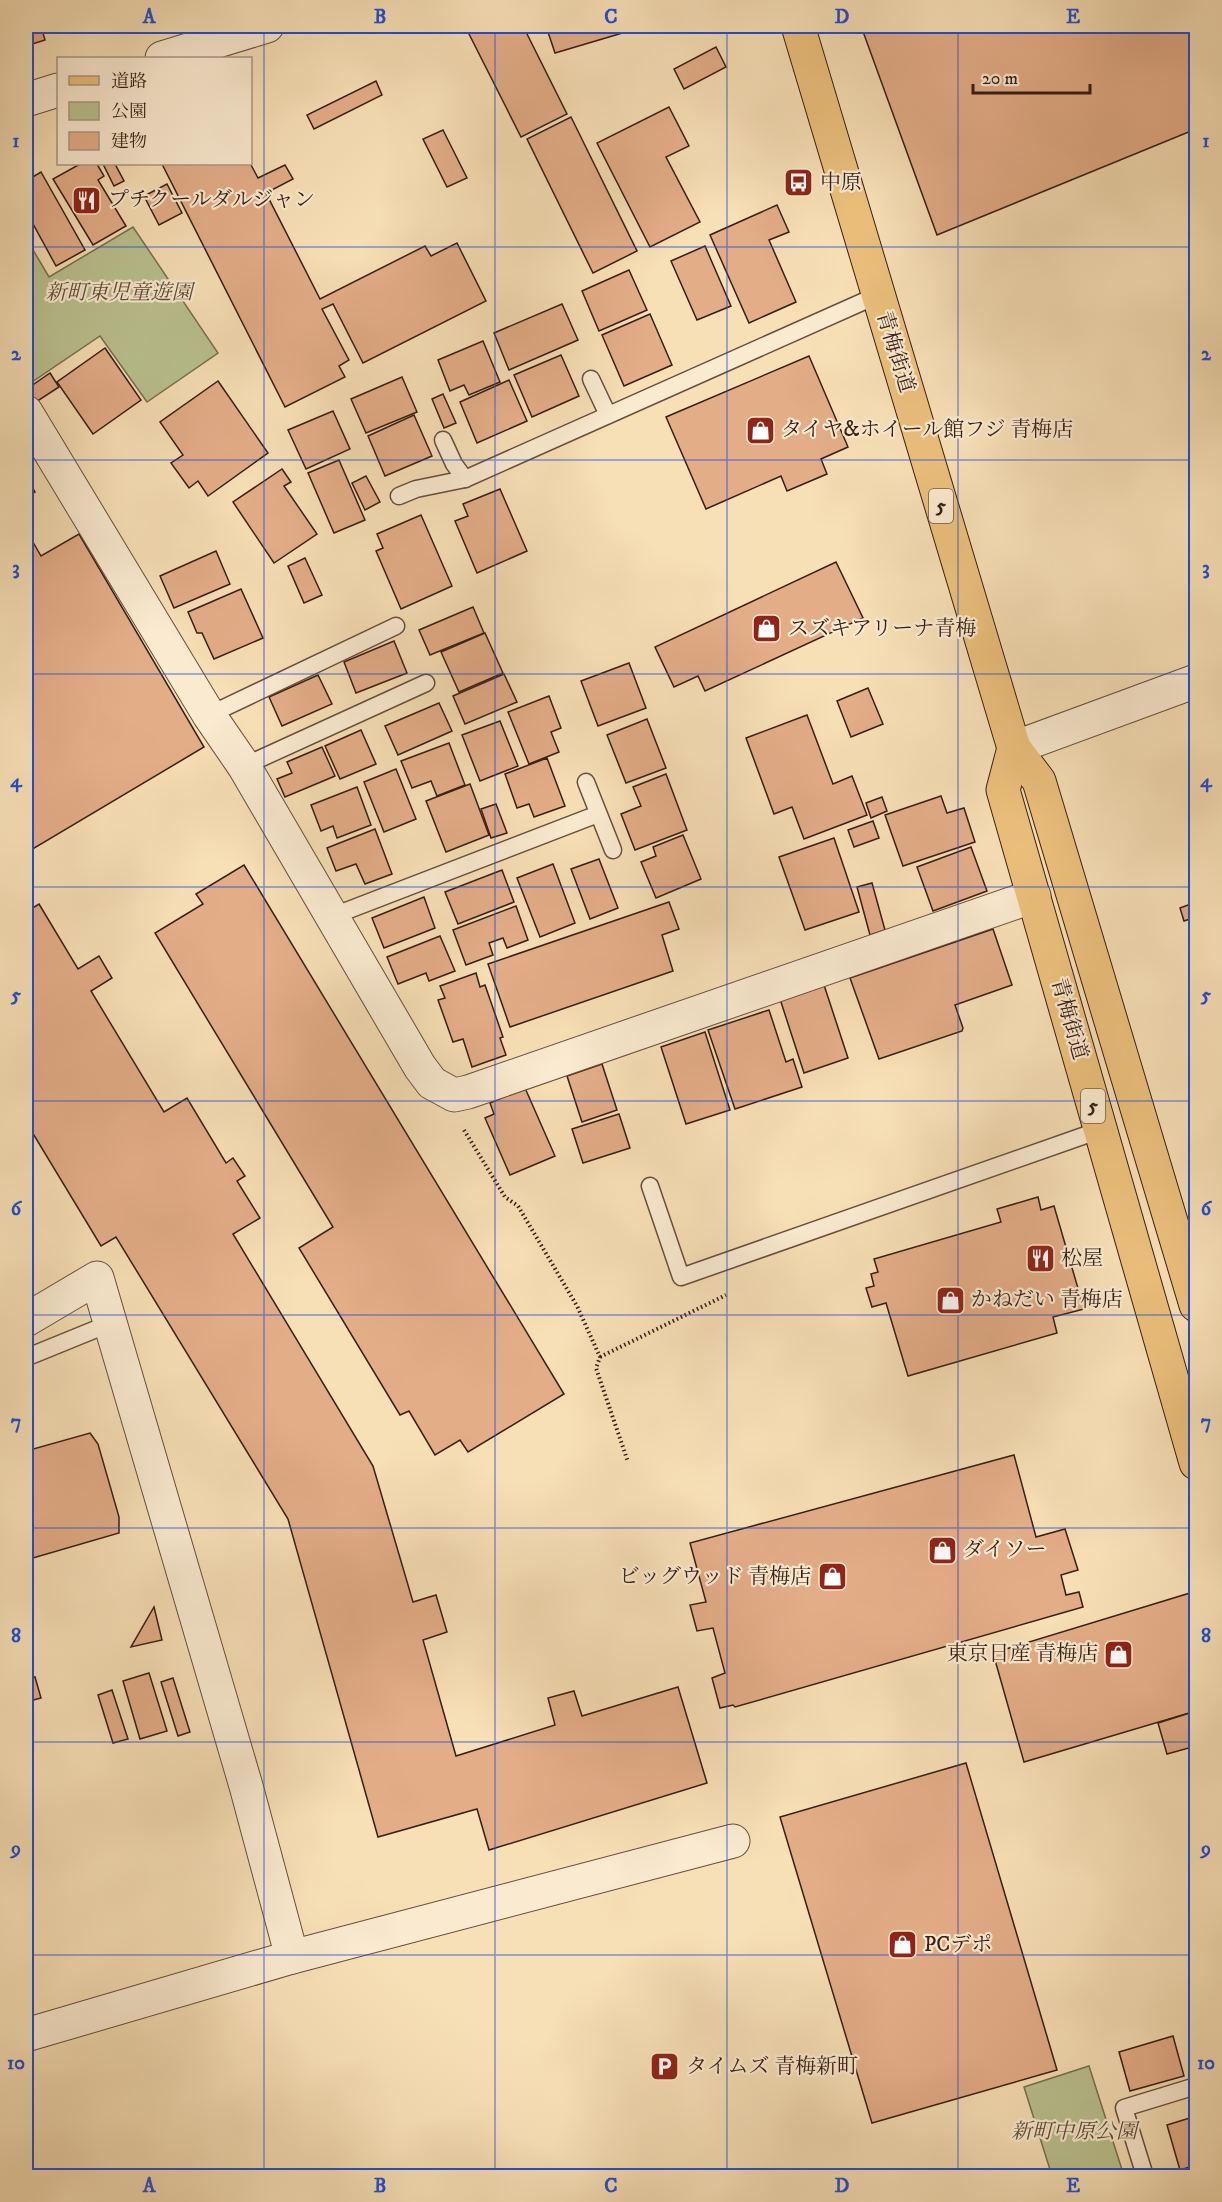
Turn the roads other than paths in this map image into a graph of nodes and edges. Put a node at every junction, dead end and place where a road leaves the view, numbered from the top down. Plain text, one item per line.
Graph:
1 (267, 26) edge
2 (798, 26) edge
3 (165, 57) edge
4 (57, 90) edge
5 (26, 100) edge
6 (878, 295) junction
7 (591, 379) dead end
8 (26, 412) edge
9 (608, 415) junction
10 (443, 440) dead end
11 (465, 478) junction
12 (399, 496) dead end
13 (396, 626) dead end
14 (1197, 681) edge
15 (426, 682) dead end
16 (209, 715) junction
17 (1014, 748) junction
18 (244, 766) junction
19 (586, 782) dead end
20 (598, 814) junction
21 (613, 850) dead end
22 (1034, 896) junction
23 (333, 916) junction
24 (1100, 1130) junction
25 (650, 1186) dead end
26 (1197, 1305) edge
27 (26, 1320) edge
28 (111, 1323) junction
29 (30, 1356) dead end
30 (1197, 1463) edge
31 (733, 1841) dead end
32 (292, 1958) junction
33 (26, 2035) edge
34 (1197, 2086) edge
35 (1145, 2176) edge

1 - 3 street
2 - 6 main road, 青梅街道 / 5
4 - 5 street
6 - 9 lane
6 - 17 main road, 青梅街道 / 5
7 - 9 lane
8 - 16 street
9 - 11 lane
10 - 11 lane
11 - 12 lane
13 - 16 lane
14 - 17 street
15 - 18 lane
16 - 18 street
17 - 22 main road, 青梅街道 / 5
17 - 26 main road, 青梅街道 / 5
18 - 23 street
19 - 20 lane
20 - 21 lane
20 - 23 lane
22 - 23 street
22 - 24 main road, 青梅街道 / 5
24 - 25 lane
24 - 30 main road, 青梅街道 / 5
27 - 28 street
28 - 29 lane
28 - 32 street
31 - 32 street
32 - 33 street
34 - 35 lane

